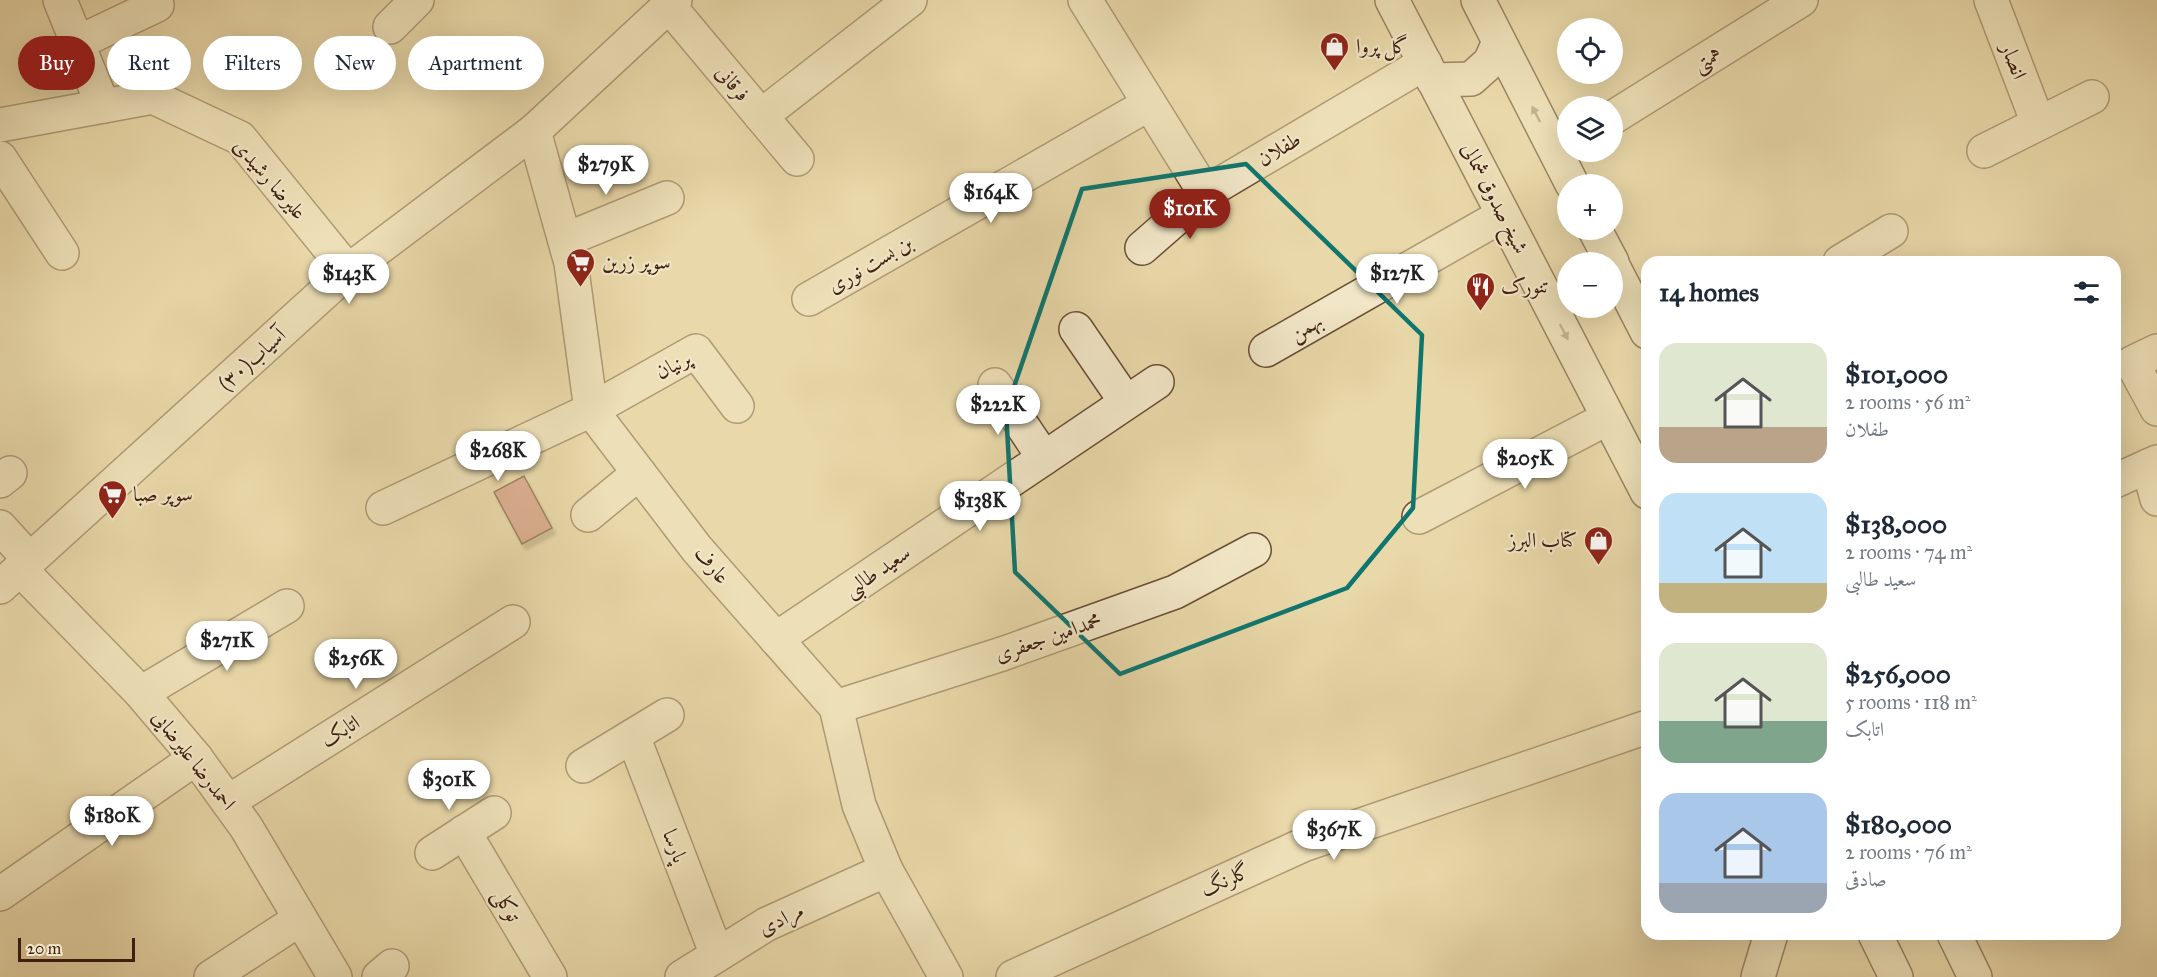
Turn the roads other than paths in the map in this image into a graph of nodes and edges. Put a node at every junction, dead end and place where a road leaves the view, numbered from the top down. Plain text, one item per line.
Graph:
1 (60, 0) edge
2 (417, 0) edge
3 (910, 0) edge
4 (1085, 0) edge
5 (1392, 0) edge
6 (1478, 0) edge
7 (1801, 0) edge
8 (1991, 0) edge
9 (672, 3) edge
10 (157, 5) dead end
11 (390, 27) dead end
12 (74, 36) edge
13 (92, 36) edge
14 (1499, 42) junction
15 (1429, 71) junction
16 (95, 87) edge
17 (2092, 97) dead end
18 (1149, 104) junction
19 (103, 106) junction
20 (1623, 111) edge
21 (761, 116) junction
22 (2038, 123) junction
23 (0, 125) edge
24 (534, 131) junction
25 (1557, 141) edge
26 (1984, 151) dead end
27 (0, 158) edge
28 (797, 159) dead end
29 (1205, 193) junction
30 (667, 198) dead end
31 (1503, 215) junction
32 (1891, 231) dead end
33 (565, 240) junction
34 (1142, 248) dead end
35 (62, 253) dead end
36 (1850, 256) edge
37 (348, 272) junction
38 (1623, 278) edge
39 (1623, 285) edge
40 (809, 299) dead end
41 (1641, 299) edge
42 (1641, 320) edge
43 (1076, 328) dead end
44 (1266, 350) dead end
45 (2157, 351) edge
46 (1157, 381) dead end
47 (995, 386) dead end
48 (1126, 402) junction
49 (737, 406) dead end
50 (2157, 409) edge
51 (591, 411) junction
52 (1608, 418) junction
53 (1044, 458) junction
54 (2153, 464) edge
55 (639, 473) junction
56 (2121, 478) edge
57 (1641, 481) edge
58 (2157, 499) edge
59 (383, 508) dead end
60 (588, 515) dead end
61 (1419, 517) dead end
62 (0, 526) edge
63 (1254, 550) dead end
64 (17, 572) edge
65 (287, 606) dead end
66 (513, 622) dead end
67 (776, 639) junction
68 (141, 693) junction
69 (836, 707) junction
70 (667, 716) dead end
71 (1641, 730) edge
72 (633, 736) junction
73 (196, 758) junction
74 (583, 766) dead end
75 (228, 802) junction
76 (494, 813) dead end
77 (464, 832) junction
78 (432, 853) dead end
79 (886, 870) junction
80 (0, 894) edge
81 (300, 919) junction
82 (1769, 940) edge
83 (1878, 940) edge
84 (1957, 940) edge
85 (717, 956) junction
86 (1974, 976) edge
87 (211, 977) edge
88 (335, 977) edge
89 (550, 977) edge
90 (682, 977) edge
91 (946, 977) edge
92 (1013, 977) edge
93 (1758, 977) edge
94 (1896, 977) edge

1 - 12 street
2 - 11 street
3 - 21 street
4 - 18 street
5 - 15 street, شیخ صدوق شمالی
6 - 14 street
7 - 20 street, همتی
8 - 22 street, انصار
9 - 21 street, فرقانی
9 - 24 street, آسیاب(۳۰)
10 - 13 street
14 - 15 street
25 -> 14 street
15 - 29 street, طفلان
15 - 31 street, شیخ صدوق شمالی
16 - 19 street
17 - 22 street
18 - 29 street
18 - 40 street, بن بست نوری
19 - 23 street, علیرضا رشیدی
19 - 37 street, علیرضا رشیدی
21 - 28 street, فرقانی
22 - 26 street
24 - 33 street
24 - 37 street, آسیاب(۳۰)
27 - 35 street
29 - 34 street, طفلان
30 - 33 street
31 - 44 street, بهمن
31 -> 52 street, شیخ صدوق شمالی
32 - 36 street
33 - 51 street
37 - 64 street, آسیاب(۳۰)
38 - 41 street
39 - 42 street
43 - 48 street
45 - 50 street
46 - 48 street, سعید طالبی
47 - 53 street
48 - 53 street, سعید طالبی
49 - 51 street, پرنیان
51 - 55 street, عارف
51 - 59 street
52 - 57 street, شیخ صدوق شمالی
52 - 61 street
53 - 67 street, سعید طالبی
54 - 56 street
54 - 58 street
55 - 60 street
55 - 67 street, عارف
62 - 64 street, احمدرضا علیرضایی
63 - 69 street, محمدامین جعفری
64 - 68 street, احمدرضا علیرضایی
65 - 68 street
66 - 75 street, اتابک
67 - 69 street, عارف
68 - 73 street, احمدرضا علیرضایی
69 - 79 street, عارف
70 - 72 street
71 - 92 street, گلرنگ
72 - 74 street
72 - 85 street, پارسا
73 - 75 street, احمدرضا علیرضایی
73 - 80 street
75 - 81 street, احمدرضا علیرضایی
76 - 77 street
77 - 78 street
77 - 89 street, توکلی
79 - 85 street, مرادی
79 - 91 street, عارف
81 - 87 street
81 - 88 street, احمدرضا علیرضایی
82 - 93 street
83 - 94 street
84 - 86 street
85 - 90 street, مرادی

